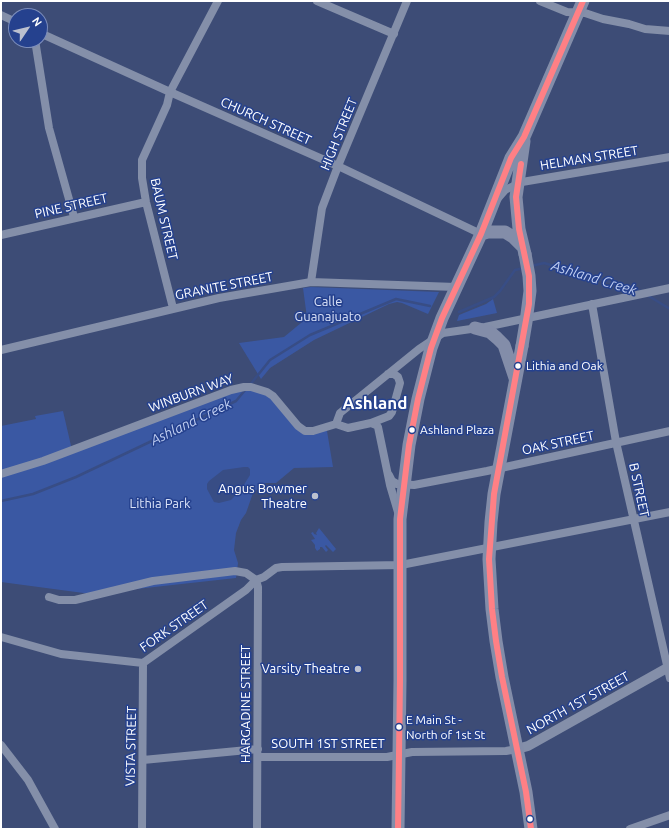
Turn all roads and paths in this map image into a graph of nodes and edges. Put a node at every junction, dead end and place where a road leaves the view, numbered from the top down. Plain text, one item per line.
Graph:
1 (218, 1) edge
2 (317, 1) edge
3 (407, 1) edge
4 (540, 1) edge
5 (580, 7) edge
6 (670, 31) edge
7 (394, 34) junction
8 (48, 37) edge
9 (36, 48) edge
10 (170, 92) junction
11 (524, 137) junction
12 (670, 157) edge
13 (338, 166) junction
14 (518, 183) junction
15 (494, 201) junction
16 (146, 202) junction
17 (74, 217) junction
18 (481, 234) junction
19 (1, 235) edge
20 (524, 251) junction
21 (311, 282) junction
22 (456, 287) junction
23 (670, 288) edge
24 (592, 304) junction
25 (172, 308) junction
26 (475, 328) junction
27 (434, 338) junction
28 (1, 350) edge
29 (388, 374) junction
30 (515, 380) junction
31 (370, 423) junction
32 (336, 424) junction
33 (670, 431) edge
34 (616, 442) junction
35 (499, 468) junction
36 (1, 474) edge
37 (388, 474) junction
38 (404, 485) junction
39 (670, 512) edge
40 (400, 519) junction
41 (633, 519) junction
42 (490, 548) junction
43 (401, 565) junction
44 (256, 580) junction
45 (49, 597) dead end
46 (1, 637) edge
47 (143, 663) junction
48 (669, 668) edge
49 (670, 678) edge
50 (1, 744) edge
51 (517, 749) junction
52 (258, 753) junction
53 (399, 754) junction
54 (143, 760) junction
55 (670, 815) edge
56 (56, 829) edge
57 (142, 829) edge
58 (257, 829) edge
59 (398, 829) edge
60 (531, 829) edge
61 (630, 829) edge

1 - 10 street, BAUM STREET
2 - 7 street
3 - 7 street, HIGH STREET
4 - 5 street
5 - 6 street
5 - 11 main road
7 - 13 street, HIGH STREET
8 - 10 street, CHURCH STREET
9 - 17 street
10 - 13 street, CHURCH STREET
10 - 16 street, BAUM STREET
11 - 14 main road
11 - 15 main road
12 - 14 street, HELMAN STREET
13 - 18 street, CHURCH STREET
13 - 21 street, HIGH STREET
14 - 15 street, HELMAN STREET
14 - 20 main road
15 - 18 main road
16 - 17 street, PINE STREET
16 - 25 street, BAUM STREET
17 - 19 street, PINE STREET
18 - 20 main road
18 - 22 main road
20 - 30 main road, bridge
21 - 22 street, GRANITE STREET
21 - 25 street, GRANITE STREET
22 - 27 main road
23 - 24 street
24 - 26 street
24 - 34 street, B STREET
25 - 28 street, GRANITE STREET
26 - 27 street
26 - 30 main road
27 - 29 street
27 - 38 main road
29 - 31 street, WINBURN WAY
29 - 32 street
30 - 35 main road
31 - 32 street, WINBURN WAY
31 - 37 street
32 - 36 street, WINBURN WAY
33 - 34 street, OAK STREET
34 - 35 street, OAK STREET
34 - 41 street, B STREET
35 - 38 street, OAK STREET
35 - 42 main road
37 - 38 street
37 - 40 street
38 - 40 main road
39 - 41 street, FORK STREET
40 - 43 main road
41 - 42 street, FORK STREET
41 - 48 street, B STREET
42 - 43 street, FORK STREET
42 - 51 main road
43 - 44 street, FORK STREET
43 - 53 main road
44 - 45 street
44 - 47 street, FORK STREET
44 - 52 street, HARGADINE STREET
46 - 47 street, FORK STREET
47 - 54 street, VISTA STREET
48 - 49 street, B STREET
48 - 51 street, NORTH 1ST STREET
50 - 56 street
51 - 53 street, NORTH 1ST STREET
51 - 60 main road
52 - 53 street, SOUTH 1ST STREET
52 - 54 street, SOUTH 1ST STREET
52 - 58 street, HARGADINE STREET
53 - 59 main road
54 - 57 street, VISTA STREET
55 - 61 street

